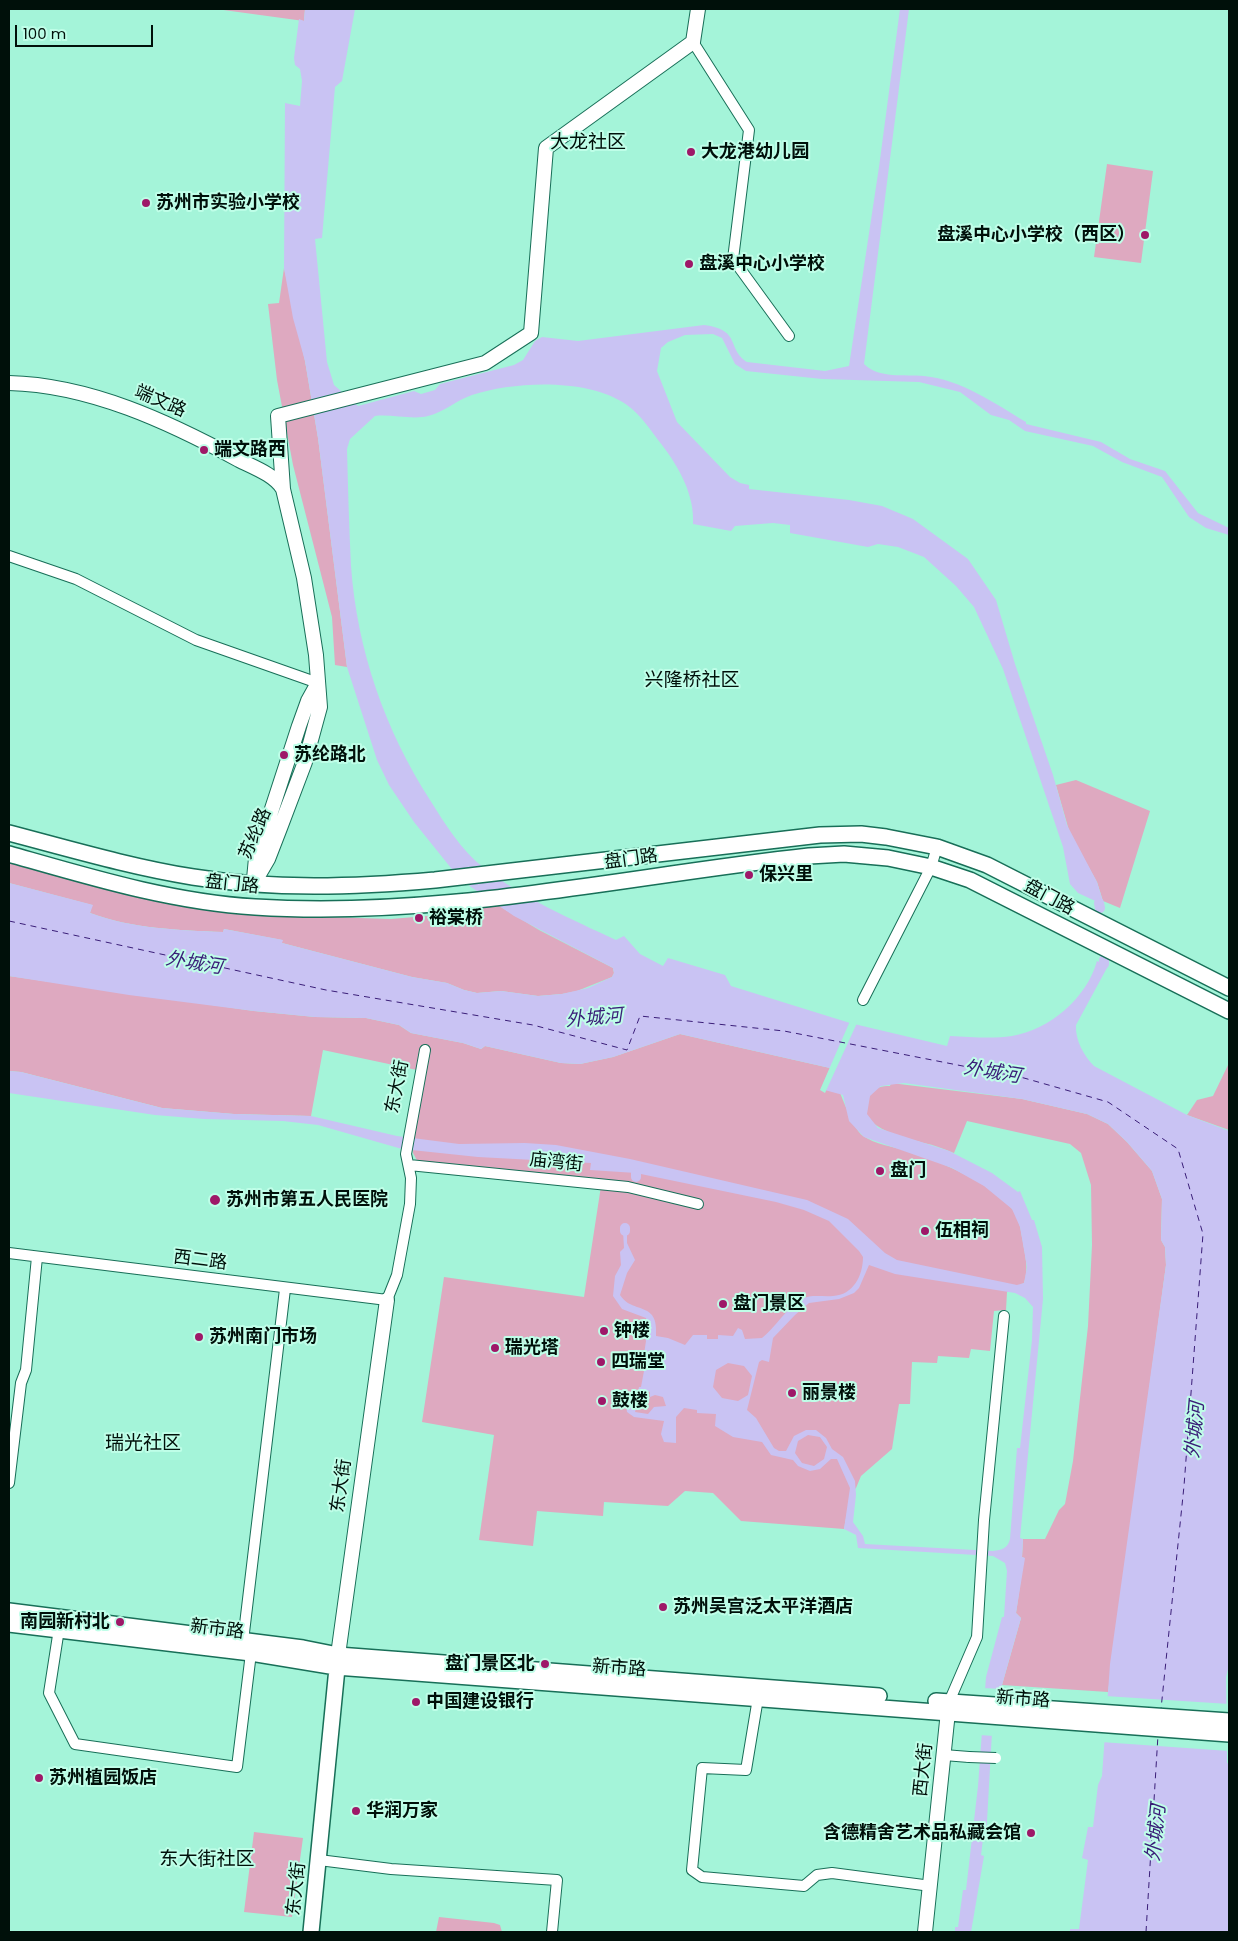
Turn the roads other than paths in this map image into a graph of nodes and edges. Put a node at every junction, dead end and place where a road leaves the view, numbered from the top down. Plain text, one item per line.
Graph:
1 (698, 9) edge
2 (692, 42) junction
3 (789, 336) dead end
4 (9, 383) edge
5 (283, 489) junction
6 (9, 556) edge
7 (318, 683) junction
8 (9, 833) edge
9 (937, 846) junction
10 (9, 854) edge
11 (931, 867) junction
12 (254, 883) junction
13 (254, 907) junction
14 (1229, 988) edge
15 (863, 1000) dead end
16 (1229, 1011) edge
17 (424, 1050) dead end
18 (409, 1165) junction
19 (698, 1204) dead end
20 (9, 1253) edge
21 (37, 1257) junction
22 (285, 1289) junction
23 (387, 1300) junction
24 (1004, 1316) dead end
25 (9, 1483) edge
26 (9, 1611) edge
27 (9, 1624) edge
28 (59, 1629) junction
29 (247, 1647) junction
30 (337, 1661) junction
31 (758, 1698) junction
32 (949, 1707) junction
33 (979, 1710) junction
34 (1229, 1721) edge
35 (1229, 1734) edge
36 (944, 1755) junction
37 (996, 1758) dead end
38 (319, 1860) junction
39 (931, 1886) junction
40 (311, 1932) edge
41 (552, 1932) edge
42 (925, 1932) edge

1 - 2 street
2 - 3 street
2 - 5 street
4 - 5 street, 端文路
5 - 7 street
6 - 7 street
7 - 12 street, 苏纶路
8 - 12 main road, 盘门路
9 - 11 street
9 - 12 main road, 盘门路
9 - 14 main road, 盘门路
10 - 13 main road, 盘门路
11 - 13 main road, 盘门路
11 - 15 street
11 - 16 main road, 盘门路
12 - 13 main road
17 - 18 street, 东大街
18 - 19 street, 庙湾街
18 - 23 street, 东大街
20 - 21 street, 西二路
21 - 22 street, 西二路
21 - 25 street
22 - 23 street, 西二路
22 - 29 street
23 - 30 street, 东大街
24 - 32 street
26 - 29 main road, 新市路
27 - 28 main road, 新市路
28 - 29 main road, 新市路
28 - 29 street
29 - 30 main road, 新市路
30 - 31 main road, 新市路
30 - 32 main road, 新市路
30 - 38 main road, 东大街
31 - 32 main road, 新市路
31 - 39 street
32 - 33 main road, 新市路
32 - 36 street, 西大街
33 - 34 main road, 新市路
33 - 35 main road, 新市路
36 - 37 street, bridge
36 - 39 street, 西大街
38 - 40 main road, 东大街
38 - 41 street
39 - 42 street, 西大街

